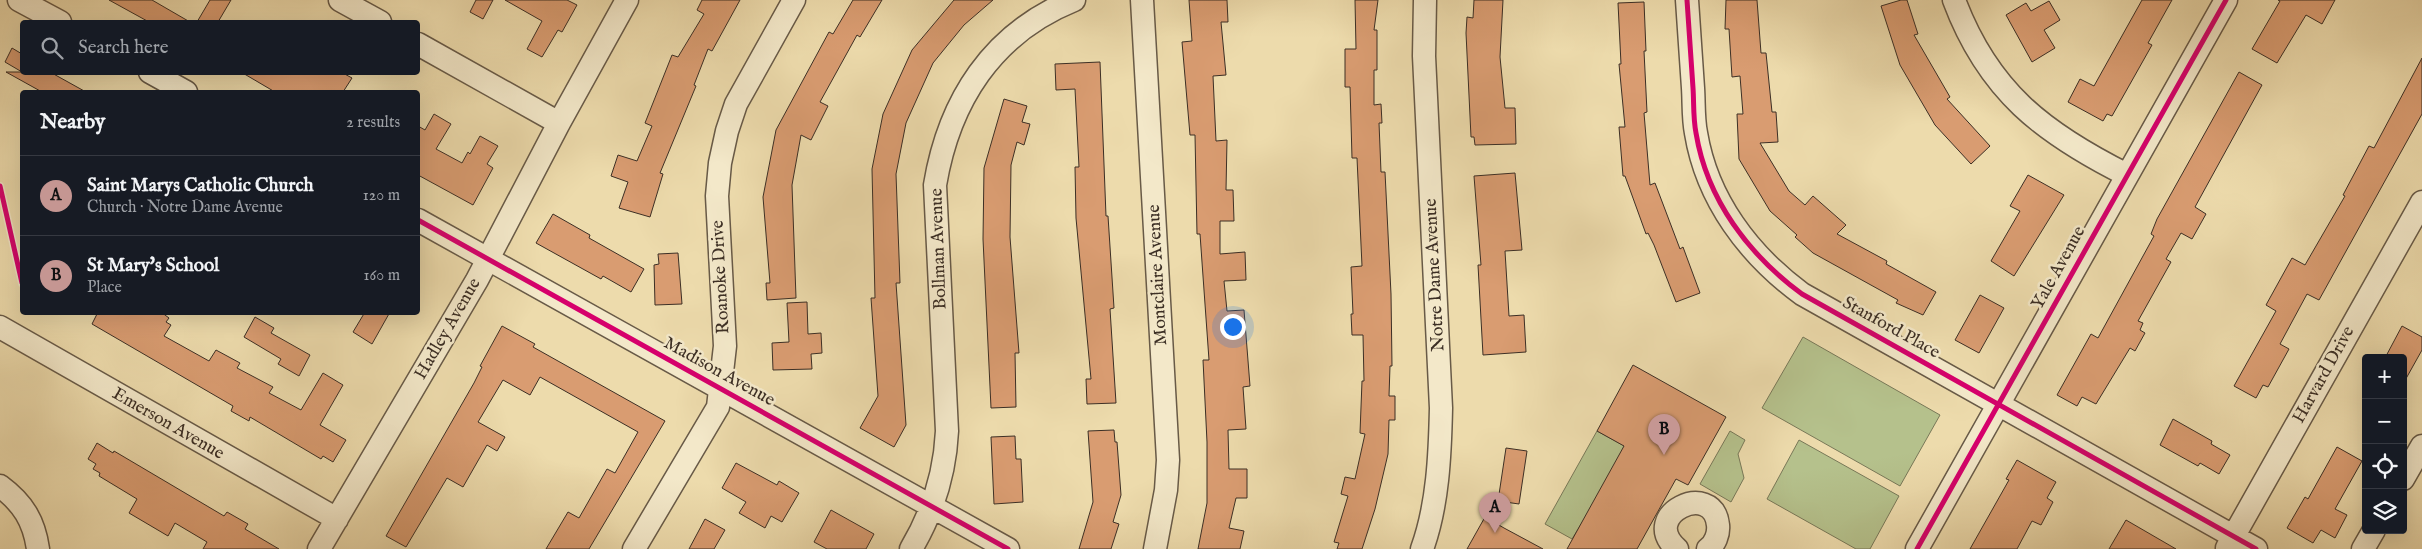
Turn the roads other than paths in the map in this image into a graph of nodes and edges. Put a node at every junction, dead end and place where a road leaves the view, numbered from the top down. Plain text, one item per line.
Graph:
1 (20, 0) edge
2 (340, 0) edge
3 (627, 0) edge
4 (794, 0) edge
5 (1074, 0) edge
6 (1142, 0) edge
7 (1425, 0) edge
8 (1687, 0) edge
9 (1954, 0) edge
10 (2226, 0) edge
11 (56, 20) edge
12 (376, 20) edge
13 (420, 45) edge
14 (155, 75) edge
15 (182, 90) edge
16 (558, 123) junction
17 (2127, 175) junction
18 (2422, 202) edge
19 (420, 221) edge
20 (487, 259) junction
21 (0, 327) edge
22 (720, 388) junction
23 (1999, 403) junction
24 (2422, 446) edge
25 (2407, 472) edge
26 (0, 486) edge
27 (932, 506) junction
28 (337, 520) junction
29 (2372, 534) edge
30 (2230, 543) edge
31 (38, 549) edge
32 (319, 549) edge
33 (634, 549) edge
34 (911, 549) edge
35 (1008, 549) edge
36 (1155, 549) edge
37 (1422, 549) edge
38 (1677, 549) edge
39 (1708, 549) edge
40 (1917, 549) edge
41 (2256, 549) edge
42 (2363, 549) edge

1 - 11 street
2 - 12 street
3 - 16 street, Hadley Avenue
4 - 22 street, Roanoke Drive
5 - 27 street, Bollman Avenue
6 - 36 street, Montclaire Avenue
7 - 37 street, Notre Dame Avenue
8 - 23 street, Stanford Place
9 - 17 street
10 - 17 street, Yale Avenue
13 - 16 street
14 - 15 street
16 - 20 street, Hadley Avenue
17 - 23 street, Yale Avenue
18 - 30 street, Harvard Drive
19 - 20 street, Madison Avenue
20 - 22 street, Madison Avenue
20 - 28 street, Hadley Avenue
21 - 28 street, Emerson Avenue
22 - 27 street, Madison Avenue
22 - 33 street, Roanoke Drive
23 - 30 street, Stanford Place
23 - 40 street, Yale Avenue
24 - 25 street
26 - 31 street
27 - 34 street, Bollman Avenue
27 - 35 street, Madison Avenue
28 - 32 street, Hadley Avenue
29 - 42 street
30 - 41 street, Stanford Place
38 - 39 street

